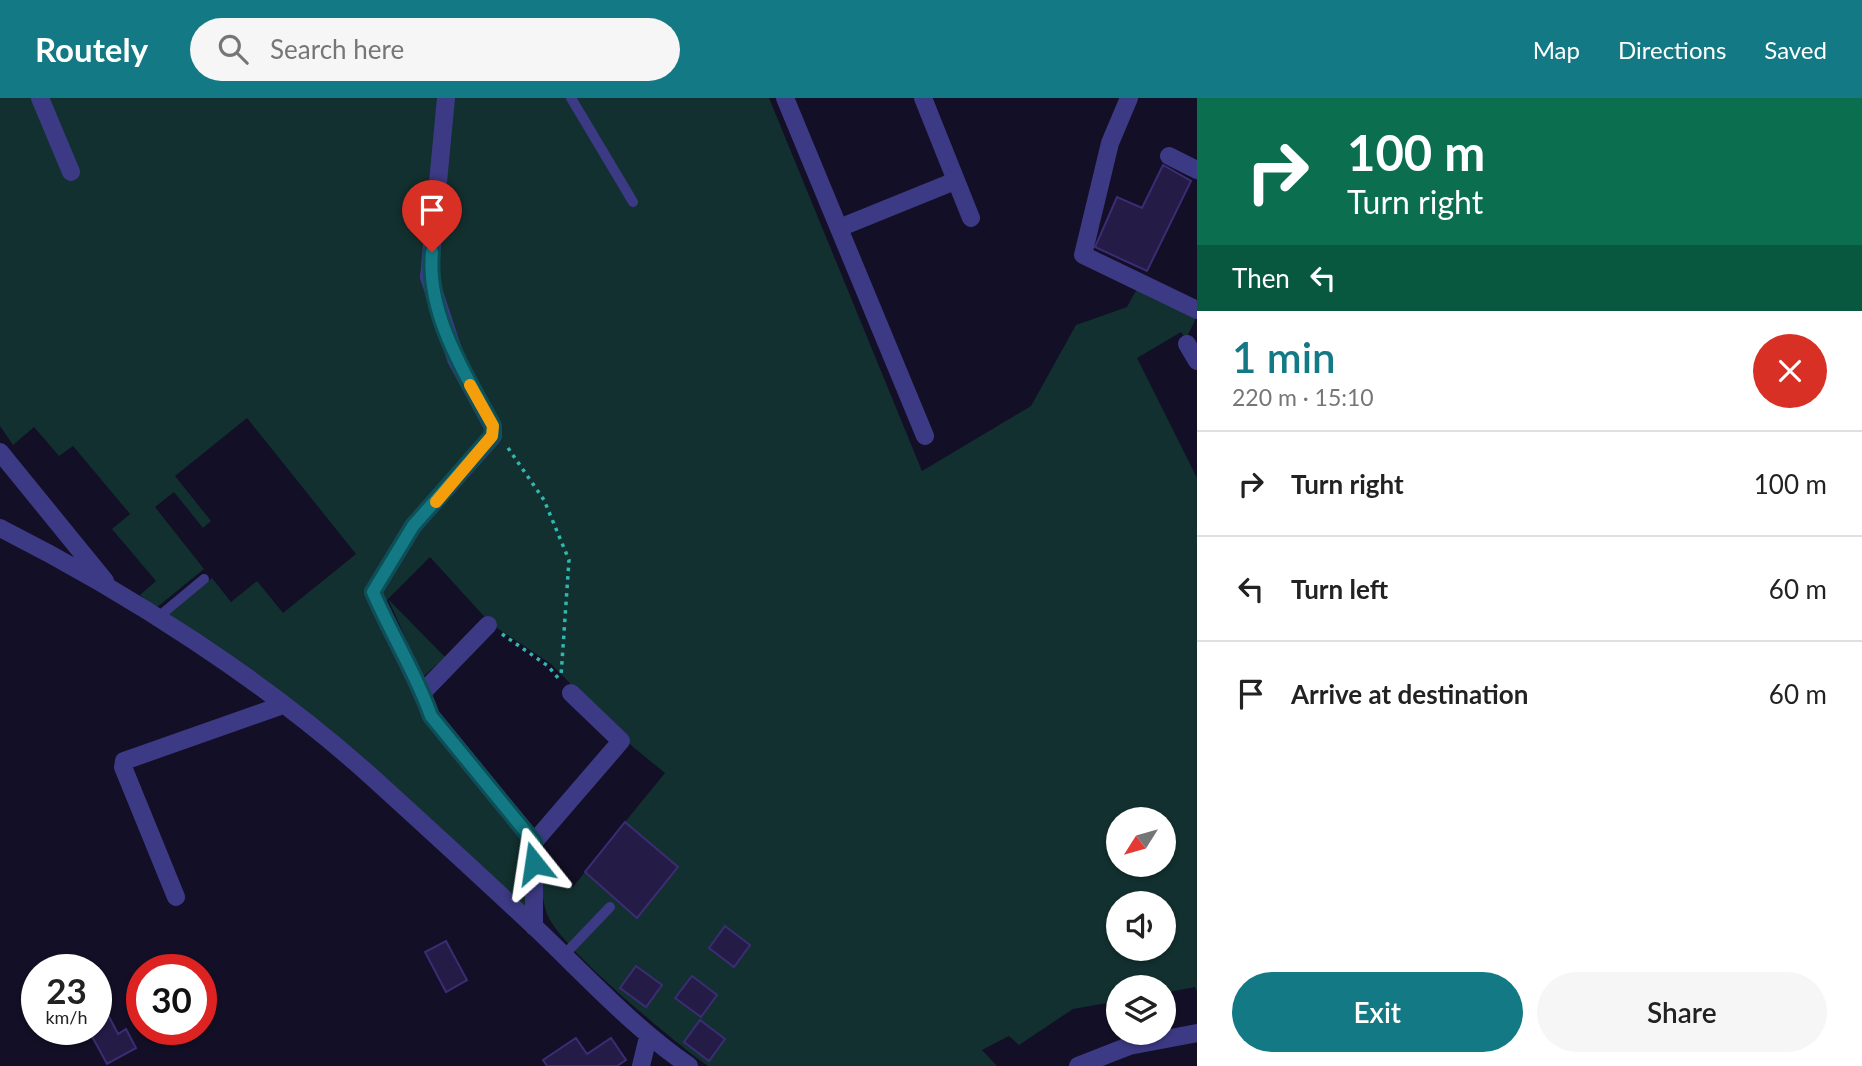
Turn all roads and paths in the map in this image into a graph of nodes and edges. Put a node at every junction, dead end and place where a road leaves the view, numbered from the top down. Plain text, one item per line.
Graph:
1 (40, 98) edge
2 (446, 98) edge
3 (571, 98) edge
4 (786, 98) edge
5 (923, 98) edge
6 (1129, 98) edge
7 (1169, 156) dead end
8 (1197, 170) edge
9 (71, 172) dead end
10 (955, 181) junction
11 (633, 202) dead end
12 (971, 218) dead end
13 (839, 228) junction
14 (1197, 310) edge
15 (1187, 344) dead end
16 (1197, 361) edge
17 (493, 426) junction
18 (925, 436) dead end
19 (0, 452) edge
20 (0, 528) edge
21 (204, 579) dead end
22 (114, 592) junction
23 (157, 618) junction
24 (488, 625) joint
25 (566, 687) junction
26 (423, 692) junction
27 (283, 705) junction
28 (534, 842) junction
29 (176, 897) dead end
30 (610, 907) dead end
31 (534, 927) junction
32 (564, 955) junction
33 (1197, 1032) edge
34 (648, 1037) junction
35 (641, 1066) edge
36 (689, 1066) edge
37 (1078, 1066) edge

1 - 9 street
2 - 17 street
3 - 11 lane
4 - 13 street
5 - 10 street
6 - 14 street
7 - 8 street
10 - 12 street
10 - 13 street
13 - 18 street
15 - 16 street
17 - 25 path
17 - 26 street
19 - 22 street
20 - 22 street
21 - 23 lane
22 - 23 street
23 - 27 street
24 - 25 path
24 - 26 street
25 - 28 street
26 - 28 street
27 - 29 street
27 - 31 street
28 - 31 street
30 - 32 lane
31 - 32 street
32 - 34 street
33 - 37 street
34 - 35 street
34 - 36 street

